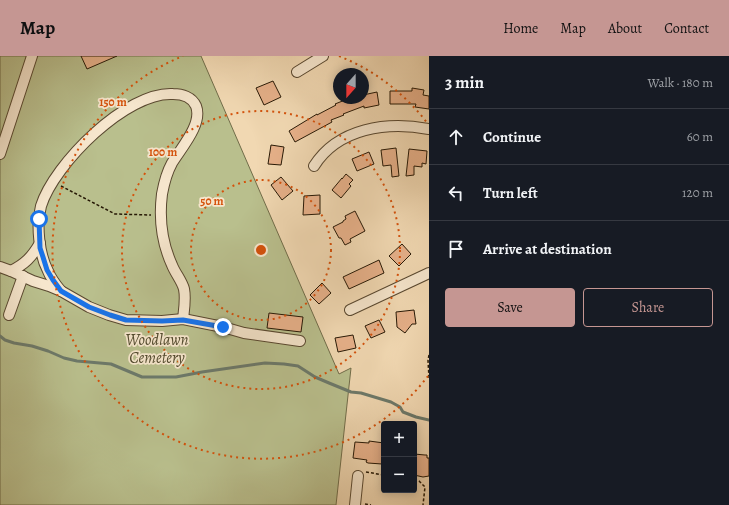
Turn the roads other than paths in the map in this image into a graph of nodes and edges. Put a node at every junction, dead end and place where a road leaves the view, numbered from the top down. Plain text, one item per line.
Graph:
1 (32, 56) edge
2 (323, 56) edge
3 (297, 72) dead end
4 (429, 129) edge
5 (0, 154) edge
6 (314, 166) dead end
7 (40, 244) junction
8 (0, 267) edge
9 (11, 271) junction
10 (429, 273) edge
11 (23, 276) junction
12 (61, 291) junction
13 (350, 310) dead end
14 (9, 315) dead end
15 (183, 320) junction
16 (300, 341) dead end
17 (358, 476) road end
18 (355, 505) edge

1 - 5 street
2 - 3 street
4 - 6 street
7 - 9 street
7 - 12 street
7 - 15 street
8 - 9 street
9 - 11 street
10 - 13 street
11 - 12 street
11 - 14 street
12 - 15 street
15 - 16 street
17 - 18 street

